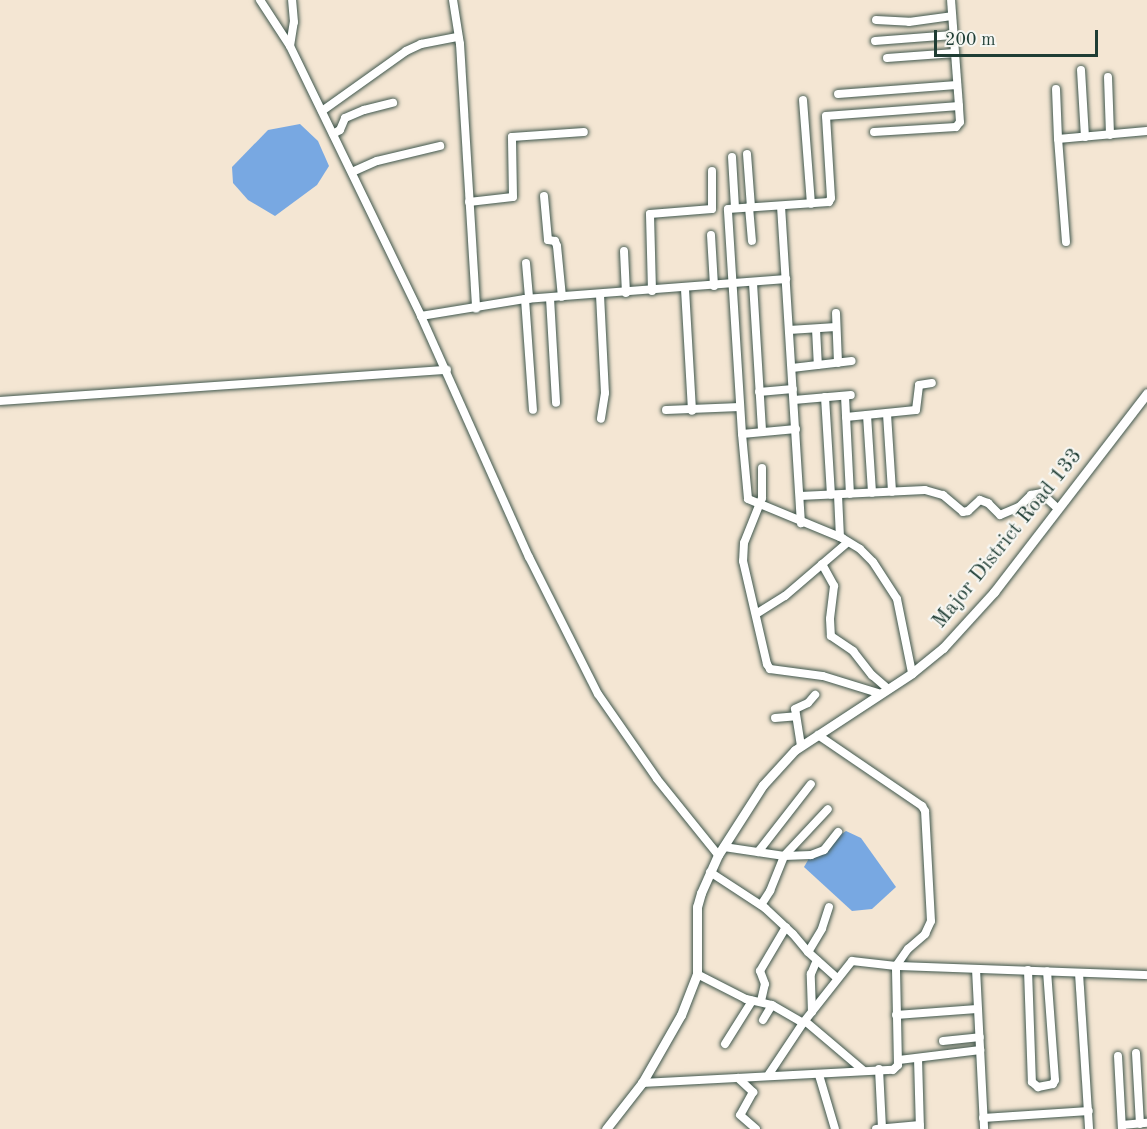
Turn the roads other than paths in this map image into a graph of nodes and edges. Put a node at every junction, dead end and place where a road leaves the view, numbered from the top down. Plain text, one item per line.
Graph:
1 (260, 0) edge
2 (292, 0) edge
3 (453, 0) edge
4 (952, 0) edge
5 (952, 16) junction
6 (876, 20) dead end
7 (953, 35) junction
8 (458, 37) junction
9 (875, 41) dead end
10 (290, 46) junction
11 (955, 53) junction
12 (887, 58) dead end
13 (1082, 70) dead end
14 (1108, 77) dead end
15 (957, 86) junction
16 (1056, 89) dead end
17 (838, 94) dead end
18 (803, 100) dead end
19 (393, 103) dead end
20 (959, 106) junction
21 (322, 111) junction
22 (1147, 131) edge
23 (584, 132) dead end
24 (874, 132) dead end
25 (333, 134) junction
26 (1110, 135) junction
27 (1085, 137) junction
28 (1058, 139) junction
29 (440, 146) dead end
30 (747, 154) dead end
31 (732, 157) dead end
32 (712, 171) dead end
33 (352, 172) junction
34 (544, 196) dead end
35 (469, 202) junction
36 (811, 204) junction
37 (781, 206) junction
38 (750, 207) junction
39 (735, 208) junction
40 (711, 235) dead end
41 (752, 241) dead end
42 (1066, 242) dead end
43 (624, 251) dead end
44 (526, 263) dead end
45 (786, 279) junction
46 (753, 283) junction
47 (732, 284) junction
48 (714, 286) junction
49 (684, 289) junction
50 (652, 291) junction
51 (626, 293) junction
52 (600, 295) junction
53 (562, 297) junction
54 (550, 298) junction
55 (527, 299) junction
56 (476, 309) junction
57 (836, 313) dead end
58 (421, 316) junction
59 (836, 327) junction
60 (816, 329) junction
61 (789, 330) junction
62 (852, 361) dead end
63 (838, 363) junction
64 (818, 364) junction
65 (792, 368) junction
66 (447, 370) junction
67 (932, 383) dead end
68 (793, 389) junction
69 (759, 392) junction
70 (1147, 393) edge
71 (825, 398) junction
72 (794, 400) junction
73 (0, 401) edge
74 (556, 403) dead end
75 (740, 407) junction
76 (533, 410) dead end
77 (666, 410) dead end
78 (692, 411) junction
79 (887, 414) junction
80 (867, 415) junction
81 (846, 417) junction
82 (601, 419) dead end
83 (796, 429) junction
84 (762, 432) junction
85 (742, 434) junction
86 (762, 468) dead end
87 (892, 492) junction
88 (872, 493) junction
89 (850, 494) junction
90 (835, 495) junction
91 (800, 496) junction
92 (760, 505) junction
93 (1058, 509) junction
94 (801, 523) junction
95 (840, 537) junction
96 (848, 542) junction
97 (822, 564) junction
98 (756, 614) junction
99 (912, 673) junction
100 (885, 692) junction
101 (815, 695) dead end
102 (796, 716) junction
103 (775, 718) dead end
104 (818, 735) junction
105 (801, 746) junction
106 (812, 784) dead end
107 (828, 809) dead end
108 (838, 832) dead end
109 (721, 851) junction
110 (758, 852) junction
111 (784, 856) junction
112 (710, 872) junction
113 (761, 905) junction
114 (829, 907) dead end
115 (786, 927) junction
116 (808, 952) junction
117 (817, 960) junction
118 (896, 966) junction
119 (976, 969) junction
120 (1028, 970) junction
121 (1047, 971) junction
122 (1079, 973) junction
123 (697, 974) junction
124 (1147, 975) edge
125 (837, 978) junction
126 (761, 1000) junction
127 (752, 1001) junction
128 (772, 1005) junction
129 (977, 1010) junction
130 (812, 1012) junction
131 (896, 1015) junction
132 (763, 1020) dead end
133 (804, 1022) junction
134 (980, 1037) junction
135 (943, 1041) dead end
136 (725, 1044) dead end
137 (980, 1050) junction
138 (1137, 1053) dead end
139 (1118, 1056) dead end
140 (918, 1058) junction
141 (899, 1060) junction
142 (879, 1070) junction
143 (864, 1071) junction
144 (769, 1074) junction
145 (819, 1075) junction
146 (738, 1078) junction
147 (642, 1083) junction
148 (1089, 1111) junction
149 (983, 1118) junction
150 (1143, 1123) edge
151 (920, 1127) edge
152 (1122, 1127) edge
153 (882, 1128) edge
154 (606, 1129) edge
155 (756, 1129) edge
156 (835, 1129) edge
157 (876, 1129) edge
158 (984, 1129) edge
159 (1089, 1129) edge

1 - 10 street
2 - 10 street
3 - 8 street
4 - 5 street
5 - 6 street
5 - 7 street
7 - 9 street
7 - 11 street
8 - 21 street
8 - 35 street
10 - 21 street
11 - 12 street
11 - 15 street
13 - 27 street
14 - 26 street
15 - 17 street
15 - 20 street
16 - 28 street
18 - 36 street
19 - 25 street
20 - 24 street
20 - 36 street
21 - 25 street
22 - 26 street
23 - 35 street
25 - 33 street
26 - 27 street
27 - 28 street
28 - 42 street
29 - 33 street
30 - 38 street
31 - 39 street
32 - 50 street
33 - 58 street
34 - 53 street
35 - 56 street
36 - 37 street
37 - 38 street
37 - 45 street
38 - 39 street
38 - 41 street
39 - 47 street
40 - 48 street
43 - 51 street
44 - 55 street
45 - 46 street
45 - 61 street
46 - 47 street
46 - 69 street
47 - 48 street
47 - 75 street
48 - 49 street
49 - 50 street
49 - 78 street
50 - 51 street
51 - 52 street
52 - 53 street
52 - 82 street
53 - 54 street
54 - 55 street
54 - 74 street
55 - 56 street
55 - 76 street
56 - 58 street
57 - 59 street
58 - 66 street
59 - 60 street
59 - 63 street
60 - 61 street
60 - 64 street
61 - 65 street
62 - 63 street
63 - 64 street
64 - 65 street
65 - 68 street
66 - 73 street
66 - 109 street
67 - 79 street
68 - 69 street
68 - 72 street
69 - 84 street
70 - 93 main road, Major District Road 133
71 - 72 street
71 - 81 street
71 - 90 street
72 - 83 street
75 - 78 street
75 - 85 street
77 - 78 street
79 - 80 street
79 - 87 street
80 - 81 street
80 - 88 street
81 - 89 street
83 - 84 street
83 - 91 street
84 - 85 street
85 - 92 street
86 - 92 street
87 - 88 street
87 - 93 street
88 - 89 street
89 - 90 street
90 - 91 street
90 - 95 street
91 - 94 street
92 - 94 street
92 - 98 street
93 - 99 main road, Major District Road 133
94 - 95 street
95 - 96 street
96 - 97 street
96 - 99 street
97 - 98 street
97 - 100 street
98 - 100 street
99 - 100 main road, Major District Road 133
100 - 104 main road, Major District Road 133
101 - 102 street
102 - 103 street
102 - 105 street
104 - 105 main road, Major District Road 133
104 - 118 street
105 - 109 main road, Major District Road 133
106 - 110 street
107 - 111 street
108 - 111 street
109 - 110 street
109 - 112 main road, Major District Road 133
110 - 111 street
111 - 113 street
112 - 113 street
112 - 123 main road, Major District Road 133
113 - 115 street
114 - 116 street
115 - 116 street
115 - 126 street
116 - 117 street
117 - 125 street
117 - 130 street
118 - 119 street
118 - 125 street
118 - 131 street
119 - 120 street
119 - 129 street
120 - 121 street
120 - 121 street
121 - 122 street
122 - 124 street
122 - 148 street
123 - 127 street
123 - 147 main road, Major District Road 133
125 - 130 street
126 - 127 street
126 - 128 street
127 - 136 street
128 - 132 street
128 - 133 street
129 - 131 street
129 - 134 street
130 - 133 street
131 - 141 street
133 - 143 street
133 - 144 street
134 - 135 street
134 - 137 street
137 - 140 street
137 - 149 street
138 - 150 street
139 - 152 street
140 - 141 street
140 - 151 street
141 - 142 street
142 - 143 street
142 - 153 street
143 - 145 street
144 - 145 street
144 - 146 street
145 - 156 street
146 - 147 street
146 - 155 street
147 - 154 main road, Major District Road 133
148 - 149 street
148 - 159 street
149 - 158 street
150 - 152 street
151 - 153 street
153 - 157 street

